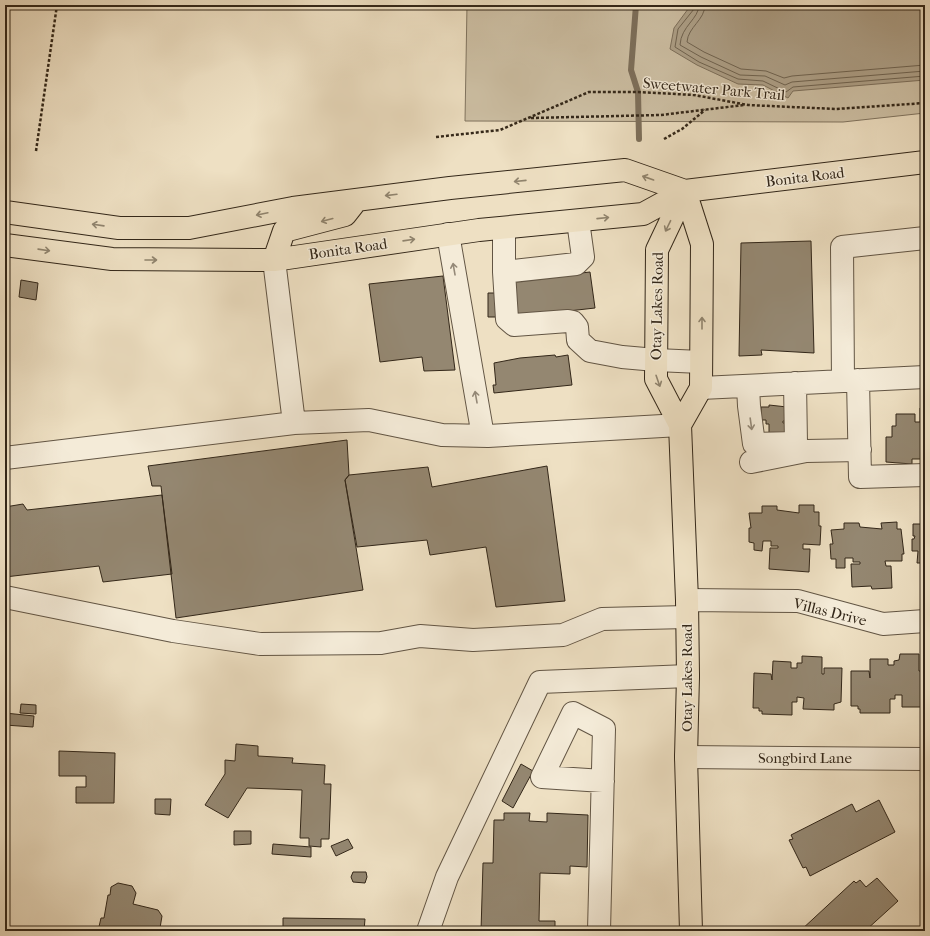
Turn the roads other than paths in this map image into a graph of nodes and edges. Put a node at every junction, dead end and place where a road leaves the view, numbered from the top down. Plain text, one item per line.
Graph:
1 (925, 162) edge
2 (684, 191) junction
3 (358, 199) junction
4 (5, 212) edge
5 (578, 221) junction
6 (504, 228) junction
7 (448, 234) junction
8 (925, 238) edge
9 (5, 245) edge
10 (274, 260) junction
11 (504, 272) junction
12 (656, 360) junction
13 (702, 362) junction
14 (925, 377) edge
15 (851, 380) junction
16 (795, 383) junction
17 (748, 386) junction
18 (701, 388) junction
19 (294, 423) junction
20 (680, 425) junction
21 (483, 436) junction
22 (860, 450) junction
23 (5, 458) edge
24 (751, 462) dead end
25 (925, 475) edge
26 (5, 597) edge
27 (687, 609) junction
28 (925, 621) edge
29 (688, 676) junction
30 (686, 757) junction
31 (925, 759) edge
32 (603, 781) dead end
33 (428, 931) edge
34 (600, 931) edge
35 (691, 931) edge

1 - 2 main road, Bonita Road
2 -> 3 main road, Bonita Road
5 -> 2 main road, Bonita Road
2 -> 12 main road, Otay Lakes Road
13 -> 2 main road
3 -> 4 main road, Bonita Road
3 -> 10 main road
5 - 6 main road, Bonita Road
5 - 11 street
6 - 7 main road, Bonita Road
6 - 11 street
10 -> 7 main road, Bonita Road
21 -> 7 street
8 - 15 street
9 -> 10 main road, Bonita Road
10 - 19 street
11 - 12 street
12 - 13 street
12 -> 20 main road, Otay Lakes Road
13 - 18 main road
14 - 15 street
15 - 16 street
15 - 22 street
16 - 17 street
17 -> 16 street
17 - 18 street
18 - 20 main road
19 - 21 street
19 - 23 street
20 - 21 street
20 - 27 main road, Otay Lakes Road
22 - 24 street
22 - 25 street
26 - 27 street, Villas Drive
27 - 28 street, Villas Drive
27 - 29 main road, Otay Lakes Road
29 - 30 main road, Otay Lakes Road
29 - 33 street
30 - 31 street, Songbird Lane
30 - 35 main road, Otay Lakes Road
32 - 34 street

